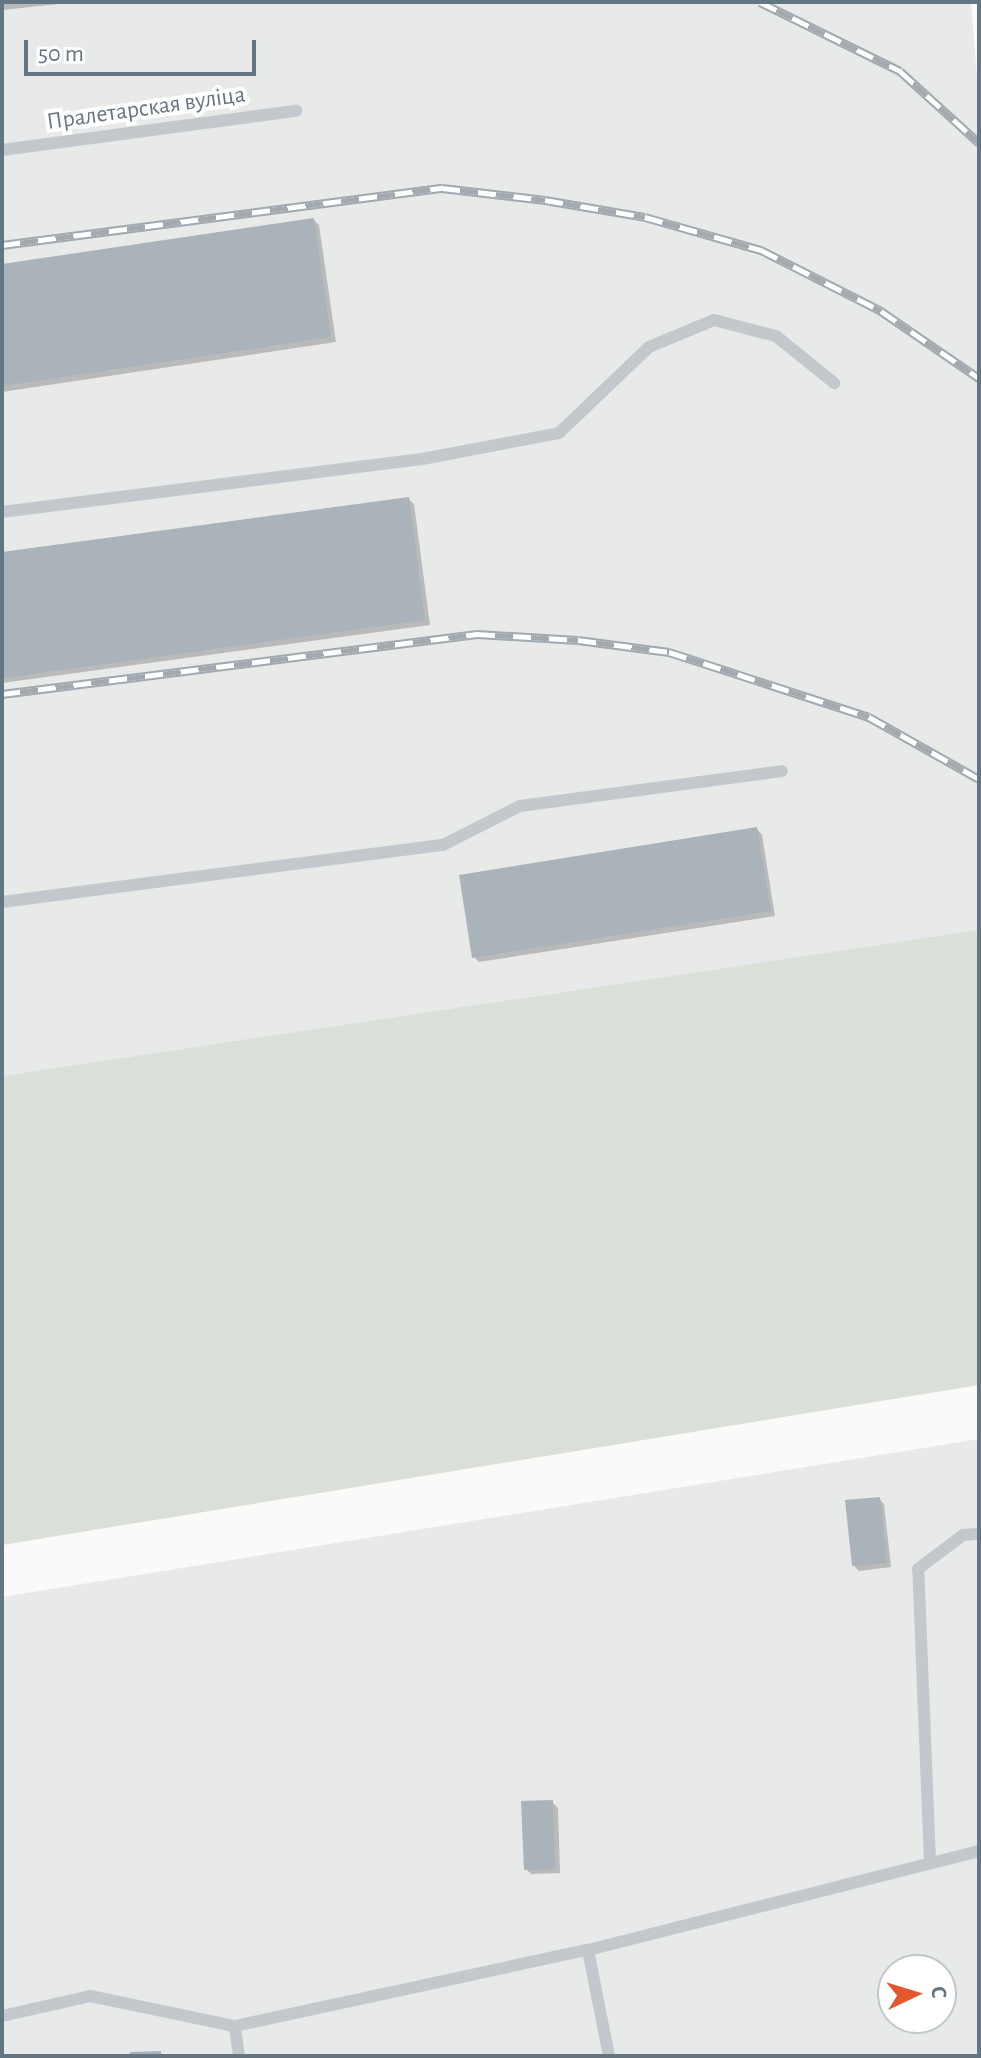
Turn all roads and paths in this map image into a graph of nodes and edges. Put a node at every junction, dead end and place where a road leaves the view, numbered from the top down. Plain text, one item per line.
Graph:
1 (296, 111) dead end
2 (2, 150) edge
3 (834, 383) dead end
4 (2, 512) edge
5 (782, 771) dead end
6 (2, 902) edge
7 (979, 1534) edge
8 (979, 1851) edge
9 (930, 1862) junction
10 (588, 1950) junction
11 (2, 2016) edge
12 (235, 2026) junction
13 (239, 2056) edge
14 (609, 2056) edge

1 - 2 lane, Пралетарская вуліца
3 - 4 lane
5 - 6 lane
7 - 9 lane
8 - 9 lane
9 - 10 lane
10 - 12 lane
10 - 14 lane
11 - 12 lane
12 - 13 lane

